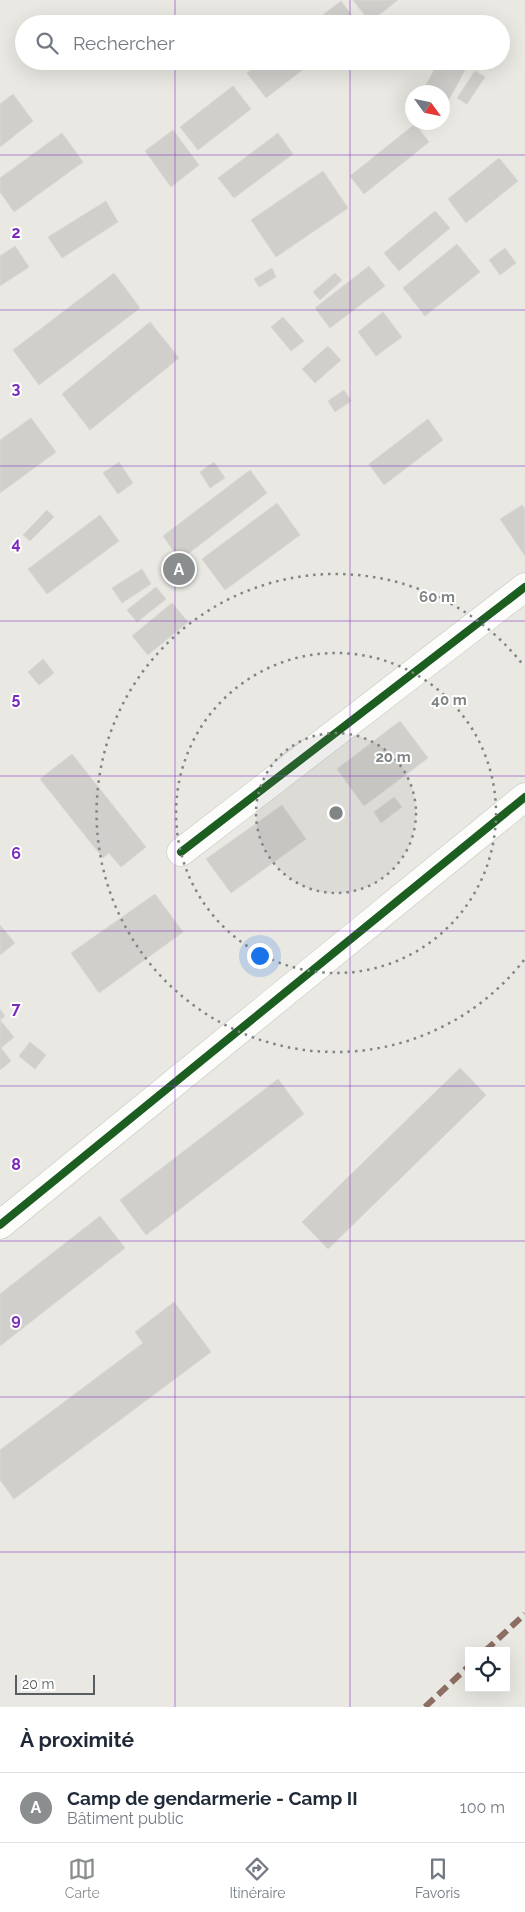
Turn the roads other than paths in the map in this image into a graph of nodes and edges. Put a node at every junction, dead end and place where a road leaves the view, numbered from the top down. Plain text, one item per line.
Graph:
1 (525, 587) edge
2 (525, 796) edge
3 (181, 852) dead end
4 (0, 1225) edge

1 - 3 street
2 - 4 street

